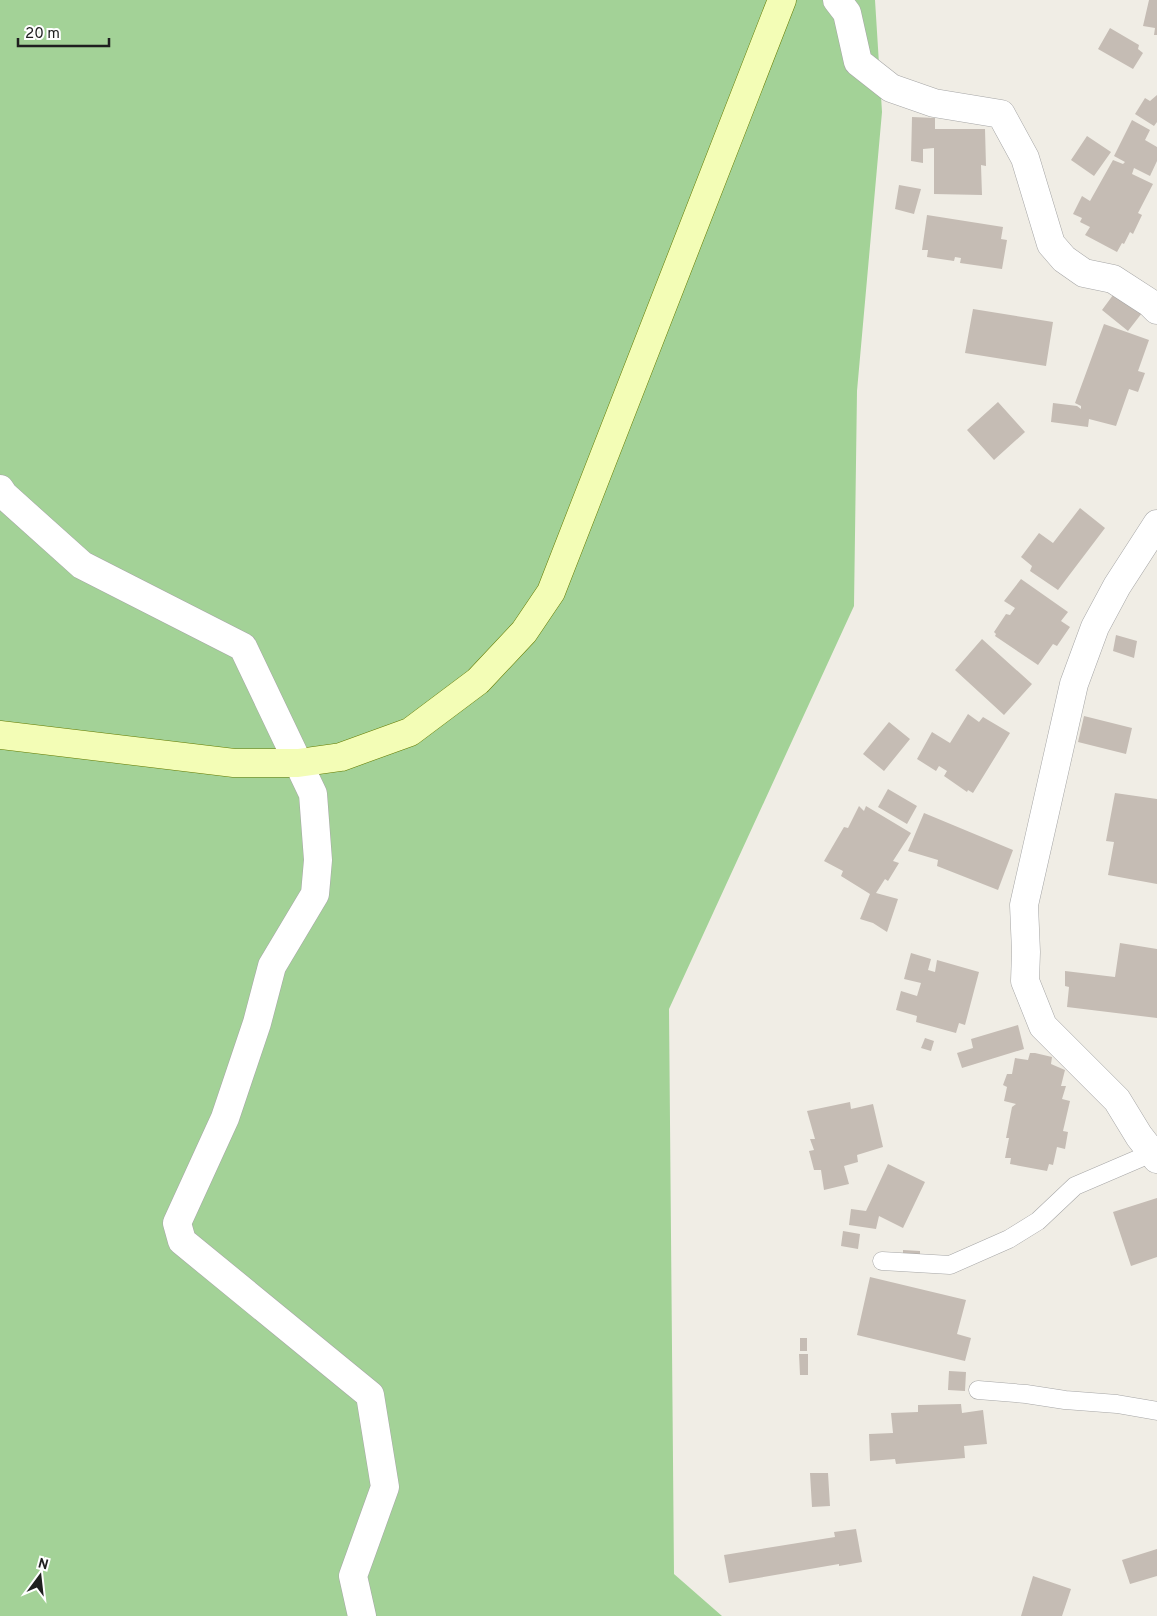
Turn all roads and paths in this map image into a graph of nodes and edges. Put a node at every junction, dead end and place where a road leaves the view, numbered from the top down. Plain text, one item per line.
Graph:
1 (782, 0) edge
2 (837, 0) edge
3 (1157, 310) edge
4 (0, 489) edge
5 (1157, 524) edge
6 (0, 735) edge
7 (298, 763) junction
8 (1155, 1156) edge
9 (882, 1261) dead end
10 (978, 1390) dead end
11 (1157, 1411) edge
12 (362, 1616) edge

1 - 7 street
2 - 3 street
4 - 7 street
5 - 8 street
6 - 7 street
7 - 12 street
8 - 9 lane
10 - 11 lane

